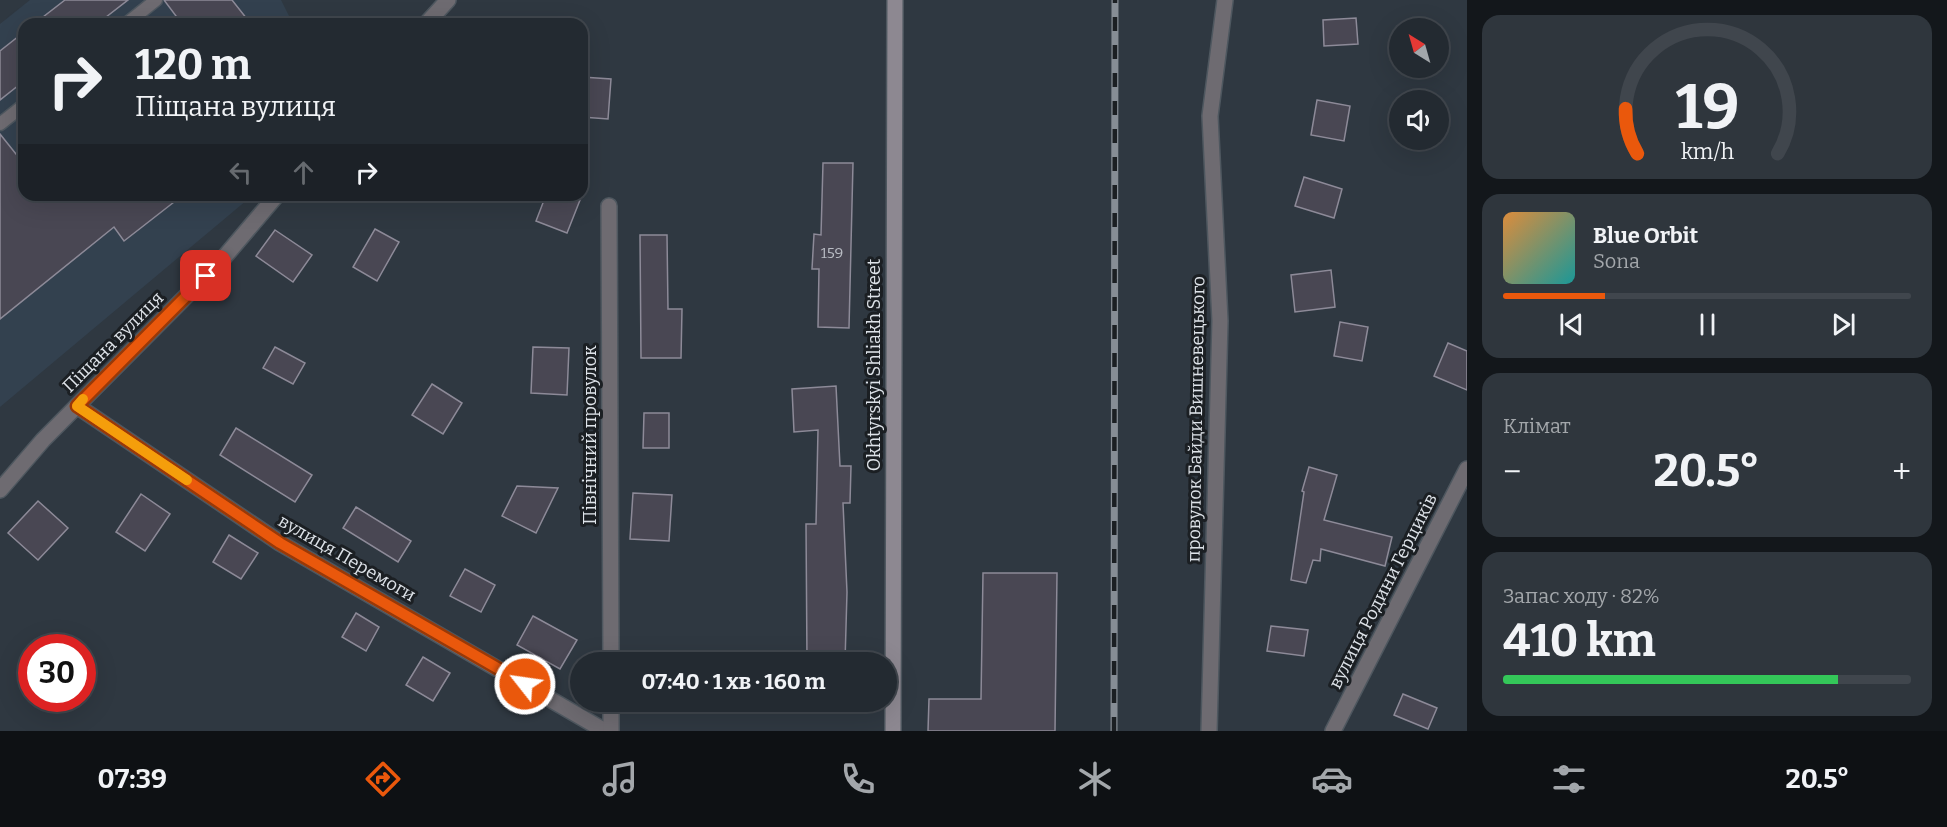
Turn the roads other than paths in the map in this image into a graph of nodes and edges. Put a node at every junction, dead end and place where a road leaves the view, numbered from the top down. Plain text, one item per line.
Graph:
1 (156, 0) edge
2 (448, 0) edge
3 (895, 0) edge
4 (1225, 0) edge
5 (134, 18) edge
6 (432, 18) edge
7 (18, 110) edge
8 (0, 124) edge
9 (272, 201) edge
10 (609, 206) dead end
11 (77, 406) junction
12 (1467, 469) edge
13 (0, 490) edge
14 (611, 652) edge
15 (611, 712) edge
16 (605, 731) edge
17 (611, 731) edge
18 (893, 731) edge
19 (1209, 731) edge
20 (1333, 731) edge

1 - 5 lane
2 - 6 street
3 - 18 main road, Okhtyrskyi Shliakh Street
4 - 19 street, провулок Байди Вишневецького
7 - 8 lane
9 - 11 street, Піщана вулиця
10 - 14 street, Північний провулок
11 - 13 street, Піщана вулиця
11 - 16 street, вулиця Перемоги
12 - 20 street, вулиця Родини Герциків
15 - 17 street

